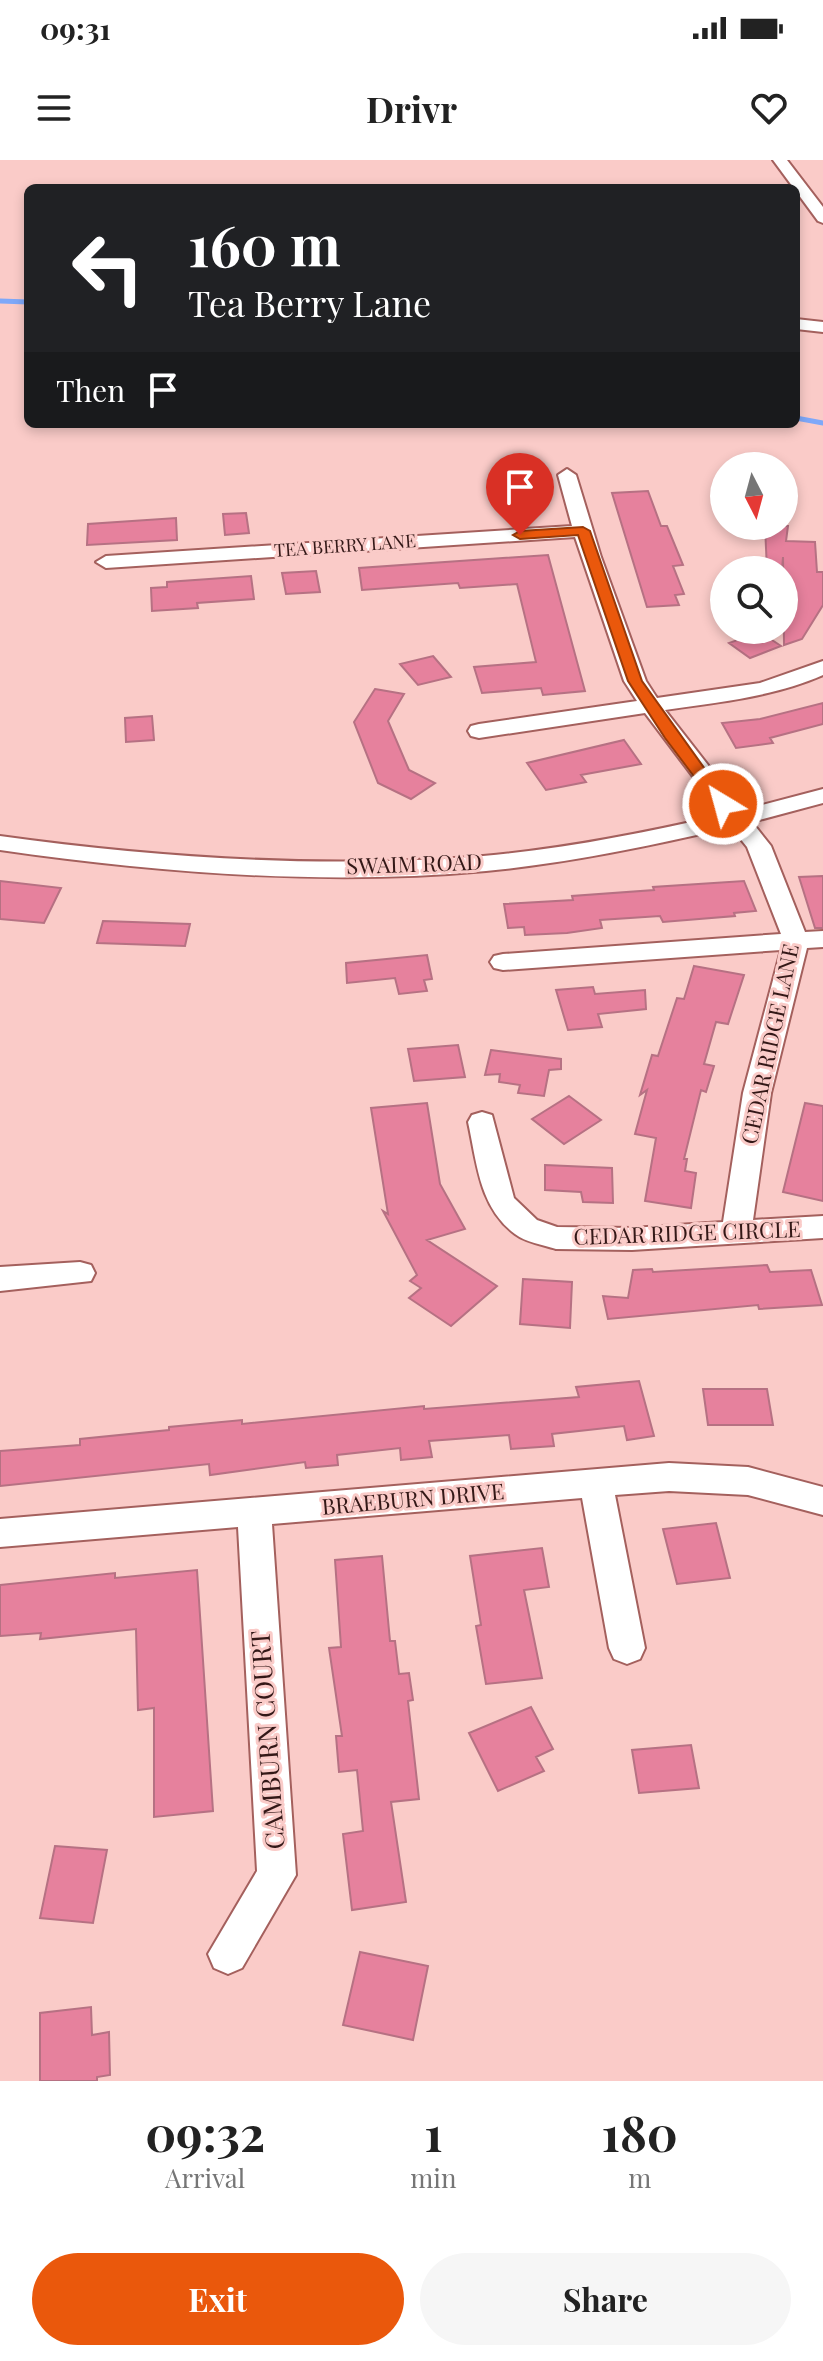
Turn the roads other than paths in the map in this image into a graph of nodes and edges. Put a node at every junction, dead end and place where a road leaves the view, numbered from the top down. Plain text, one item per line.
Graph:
1 (780, 160) edge
2 (798, 184) edge
3 (800, 187) edge
4 (823, 218) edge
5 (800, 324) edge
6 (823, 327) edge
7 (567, 475) dead end
8 (583, 531) junction
9 (106, 562) dead end
10 (823, 667) edge
11 (651, 706) junction
12 (479, 731) dead end
13 (823, 796) edge
14 (737, 821) junction
15 (0, 843) edge
16 (823, 939) edge
17 (796, 941) junction
18 (503, 962) dead end
19 (482, 1122) dead end
20 (823, 1227) edge
21 (736, 1233) junction
22 (80, 1273) dead end
23 (0, 1279) edge
24 (596, 1483) junction
25 (823, 1501) edge
26 (254, 1513) junction
27 (0, 1533) edge
28 (627, 1648) dead end
29 (228, 1954) dead end

1 - 2 street
3 - 4 street
5 - 6 street
7 - 8 street, CEDAR RIDGE LANE
8 - 9 street, TEA BERRY LANE
8 - 11 street, CEDAR RIDGE LANE
10 - 11 street
11 - 12 street
11 - 14 street, CEDAR RIDGE LANE
13 - 14 street, SWAIM ROAD
14 - 15 street, SWAIM ROAD
14 - 17 street, CEDAR RIDGE LANE
16 - 17 street
17 - 18 street
17 - 21 street, CEDAR RIDGE LANE
19 - 21 street, CEDAR RIDGE CIRCLE
20 - 21 street, CEDAR RIDGE CIRCLE
22 - 23 street
24 - 25 street, BRAEBURN DRIVE
24 - 26 street, BRAEBURN DRIVE
24 - 28 street
26 - 27 street, BRAEBURN DRIVE
26 - 29 street, CAMBURN COURT

